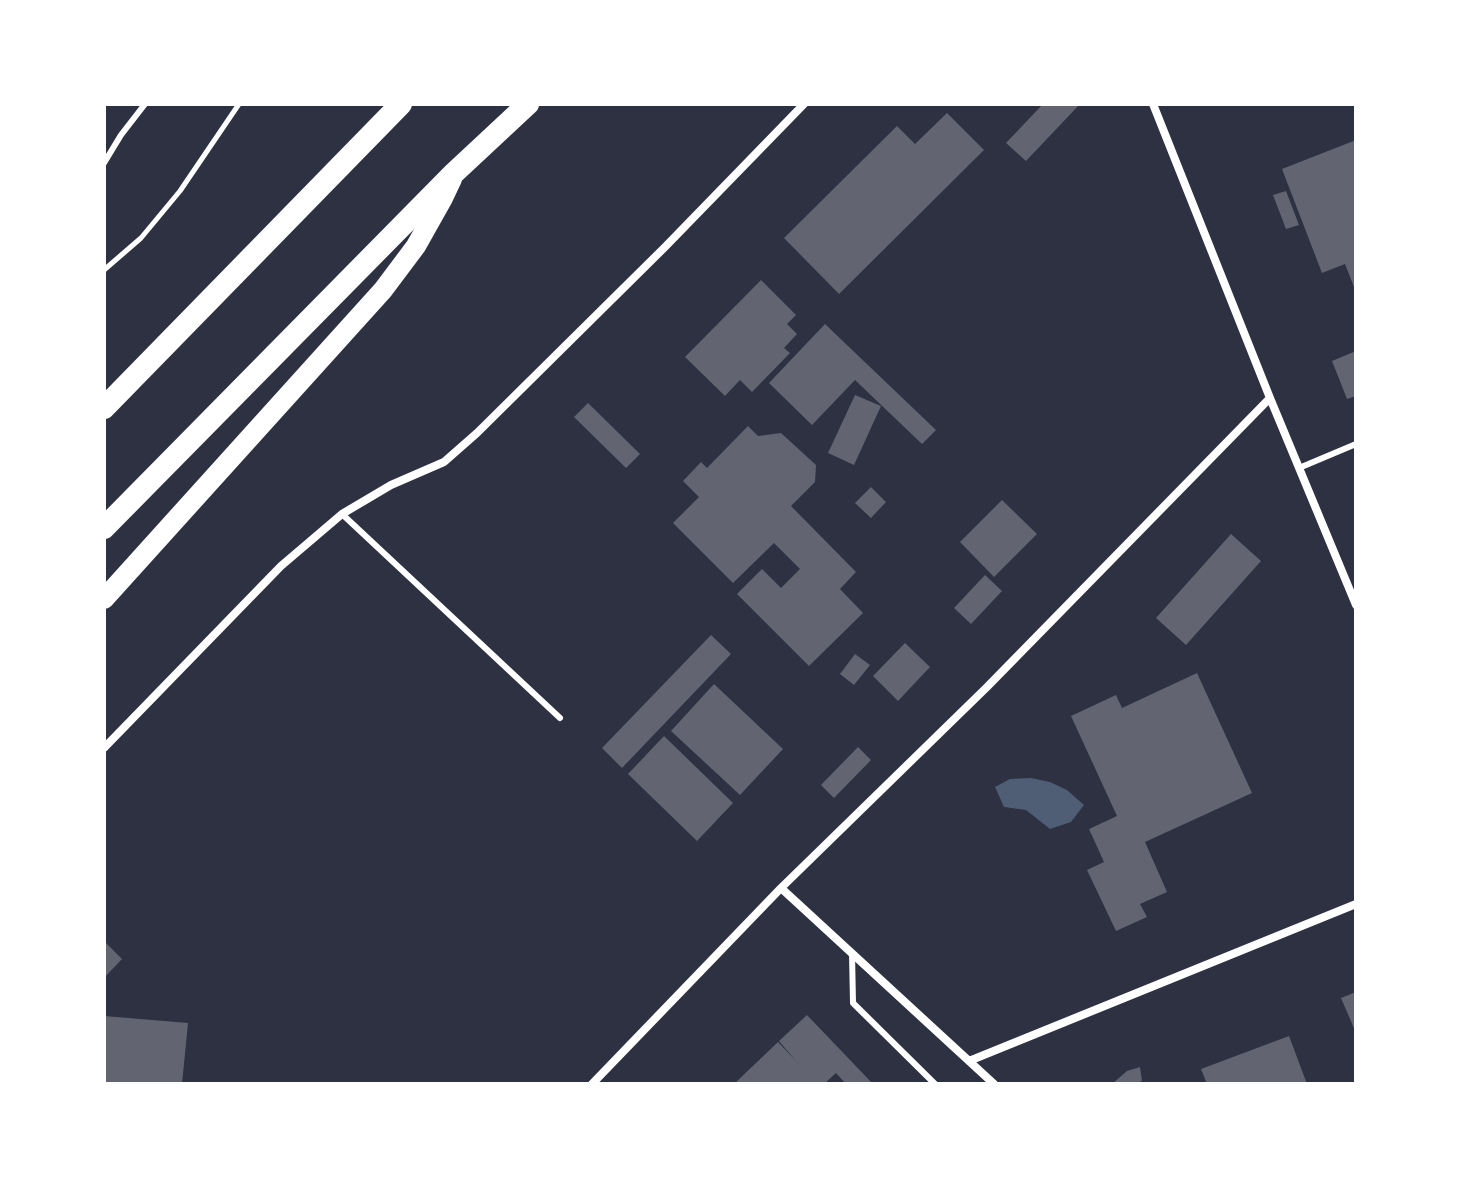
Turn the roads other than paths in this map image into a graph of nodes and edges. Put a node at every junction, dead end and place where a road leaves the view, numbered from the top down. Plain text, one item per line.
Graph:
1 (145, 104) edge
2 (401, 104) edge
3 (528, 104) edge
4 (804, 104) edge
5 (1153, 104) edge
6 (104, 163) edge
7 (454, 173) junction
8 (1270, 398) junction
9 (104, 408) edge
10 (1356, 444) edge
11 (1299, 468) junction
12 (342, 514) junction
13 (104, 528) edge
14 (104, 599) edge
15 (1356, 605) edge
16 (560, 718) dead end
17 (104, 748) edge
18 (781, 888) junction
19 (1356, 904) edge
20 (852, 953) junction
21 (969, 1061) junction
22 (592, 1084) edge
23 (935, 1084) edge
24 (994, 1084) edge

1 - 6 lane
2 - 9 highway
3 - 7 highway
4 - 12 street
5 - 8 street
7 - 13 highway
7 - 14 main road
8 - 11 street
8 - 18 street
10 - 11 lane
11 - 15 street
12 - 16 lane
12 - 17 street
18 - 20 street
18 - 22 street
19 - 21 street
20 - 21 street
20 - 23 lane
21 - 24 street

